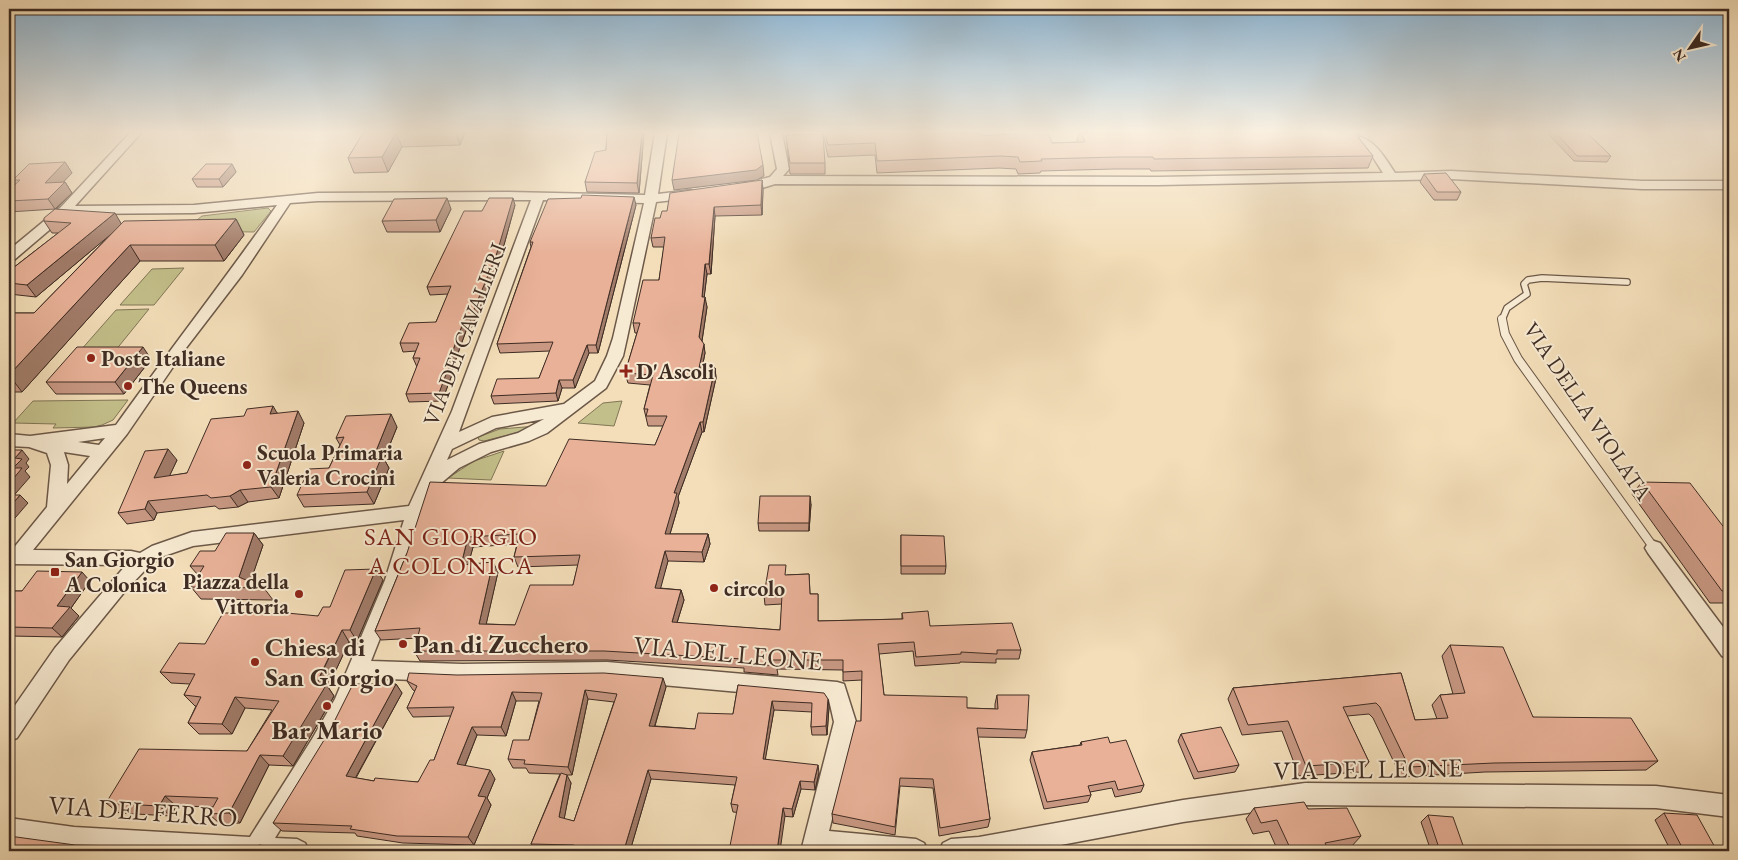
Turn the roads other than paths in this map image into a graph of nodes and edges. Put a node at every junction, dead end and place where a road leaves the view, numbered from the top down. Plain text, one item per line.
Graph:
1 (99, 173) edge
2 (655, 173) edge
3 (780, 173) edge
4 (1389, 173) edge
5 (1391, 176) junction
6 (774, 180) junction
7 (1729, 185) edge
8 (731, 189) edge
9 (703, 192) edge
10 (538, 197) junction
11 (651, 199) junction
12 (287, 200) junction
13 (65, 210) junction
14 (9, 257) edge
15 (1627, 282) dead end
16 (570, 408) junction
17 (121, 430) junction
18 (14, 440) edge
19 (44, 442) junction
20 (445, 445) junction
21 (103, 452) junction
22 (427, 486) junction
23 (56, 510) junction
24 (416, 512) junction
25 (1654, 548) joint
26 (13, 557) edge
27 (142, 561) junction
28 (1729, 650) edge
29 (357, 669) junction
30 (9, 731) edge
31 (1729, 806) edge
32 (9, 829) edge
33 (814, 846) edge
34 (256, 848) junction
35 (297, 851) edge
36 (916, 851) edge
37 (951, 851) edge

1 - 13 street
2 - 11 street
3 - 6 street
4 - 5 street
5 - 6 street
5 - 7 street
6 - 8 street
9 - 11 street
10 - 11 street
10 - 12 street
10 - 20 street, VIA DEI CAVALIERI
11 - 16 street
12 - 13 street
12 - 17 street
13 - 14 street
15 - 25 lane, VIA DELLA VIOLATA
16 - 20 street
16 - 22 street
17 - 18 street
17 - 21 street
18 - 19 street
19 - 21 street
19 - 23 street
20 - 22 street, VIA DEI CAVALIERI
21 - 23 street
22 - 24 street, VIA DEI CAVALIERI
23 - 26 street
24 - 27 street
24 - 29 street, VIA DEI CAVALIERI
25 - 28 street, VIA DELLA VIOLATA
26 - 27 street
27 - 30 street
29 - 33 street, VIA DEL LEONE
29 - 34 street, VIA DEL FERRO
31 - 37 street, VIA DEL LEONE
32 - 34 street, VIA DEL FERRO
33 - 36 street, VIA DEL LEONE
34 - 35 street

